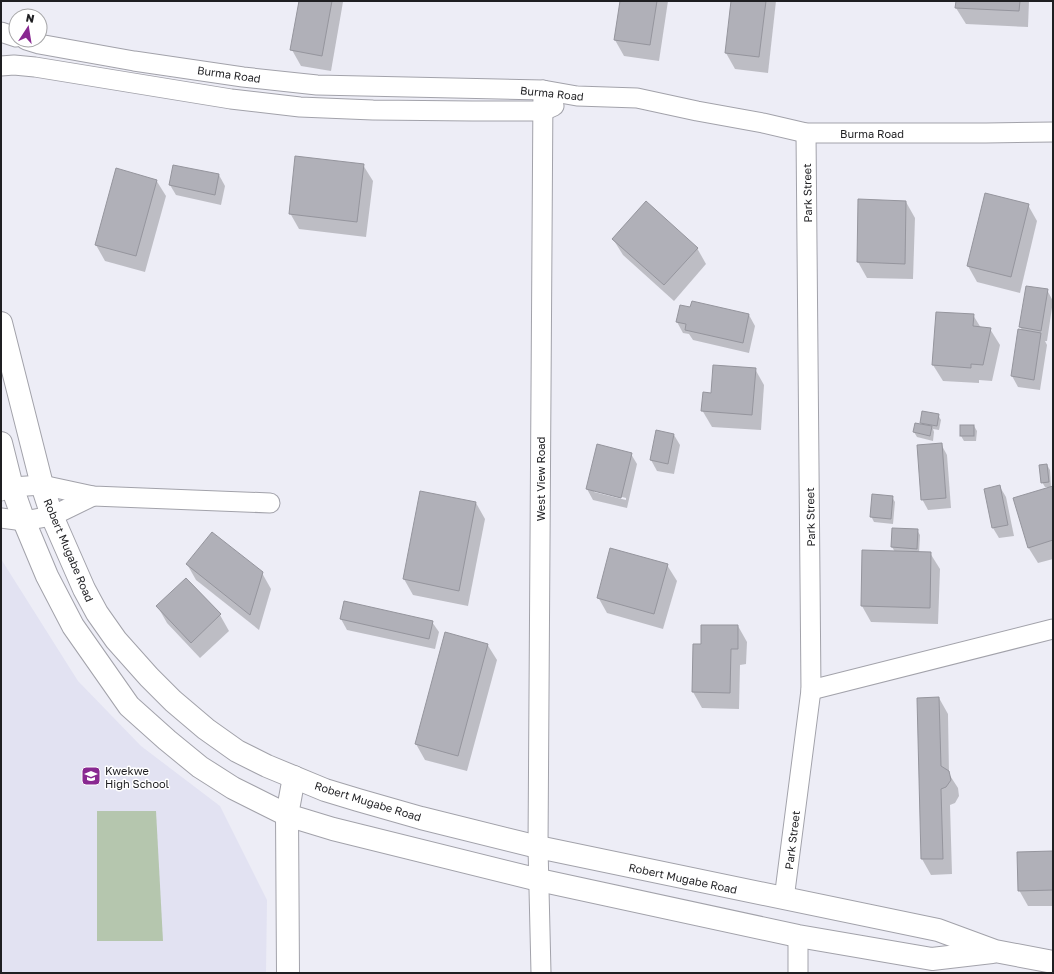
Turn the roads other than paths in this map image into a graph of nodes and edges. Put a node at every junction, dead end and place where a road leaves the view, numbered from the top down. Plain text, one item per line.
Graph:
1 (48, 46) edge
2 (1, 66) edge
3 (543, 90) junction
4 (577, 96) junction
5 (543, 111) junction
6 (1053, 132) edge
7 (806, 133) junction
8 (1, 323) edge
9 (1, 443) edge
10 (42, 486) junction
11 (6, 489) edge
12 (93, 496) junction
13 (270, 503) dead end
14 (52, 516) junction
15 (1, 518) edge
16 (24, 521) junction
17 (1053, 629) edge
18 (811, 690) junction
19 (294, 777) junction
20 (287, 815) junction
21 (538, 847) junction
22 (539, 880) junction
23 (784, 899) junction
24 (798, 936) junction
25 (995, 951) junction
26 (1053, 962) edge
27 (288, 973) edge
28 (541, 973) edge
29 (798, 973) edge

1 - 3 street, Burma Road
2 - 5 street
3 - 4 street, Burma Road
3 - 5 street, West View Road
4 - 5 street
4 - 7 street, Burma Road
5 - 21 street, West View Road
6 - 7 street, Burma Road
7 - 18 street, Park Street
8 - 10 main road, Robert Mugabe Road
9 - 11 main road, Robert Mugabe Road
10 - 11 street
10 - 12 street
10 - 14 main road, Robert Mugabe Road
11 - 16 main road, Robert Mugabe Road
12 - 13 street
12 - 14 street
14 - 16 street
14 - 19 main road, Robert Mugabe Road
15 - 16 street
16 - 20 main road, Robert Mugabe Road
17 - 18 street
18 - 23 street, Park Street
19 - 20 main road
19 - 21 main road, Robert Mugabe Road
20 - 22 main road, Robert Mugabe Road
20 - 27 main road
21 - 22 street
21 - 23 main road, Robert Mugabe Road
22 - 24 main road, Robert Mugabe Road
22 - 28 street
23 - 25 main road, Robert Mugabe Road
24 - 25 main road, Robert Mugabe Road
24 - 29 street
25 - 26 main road, Robert Mugabe Road

